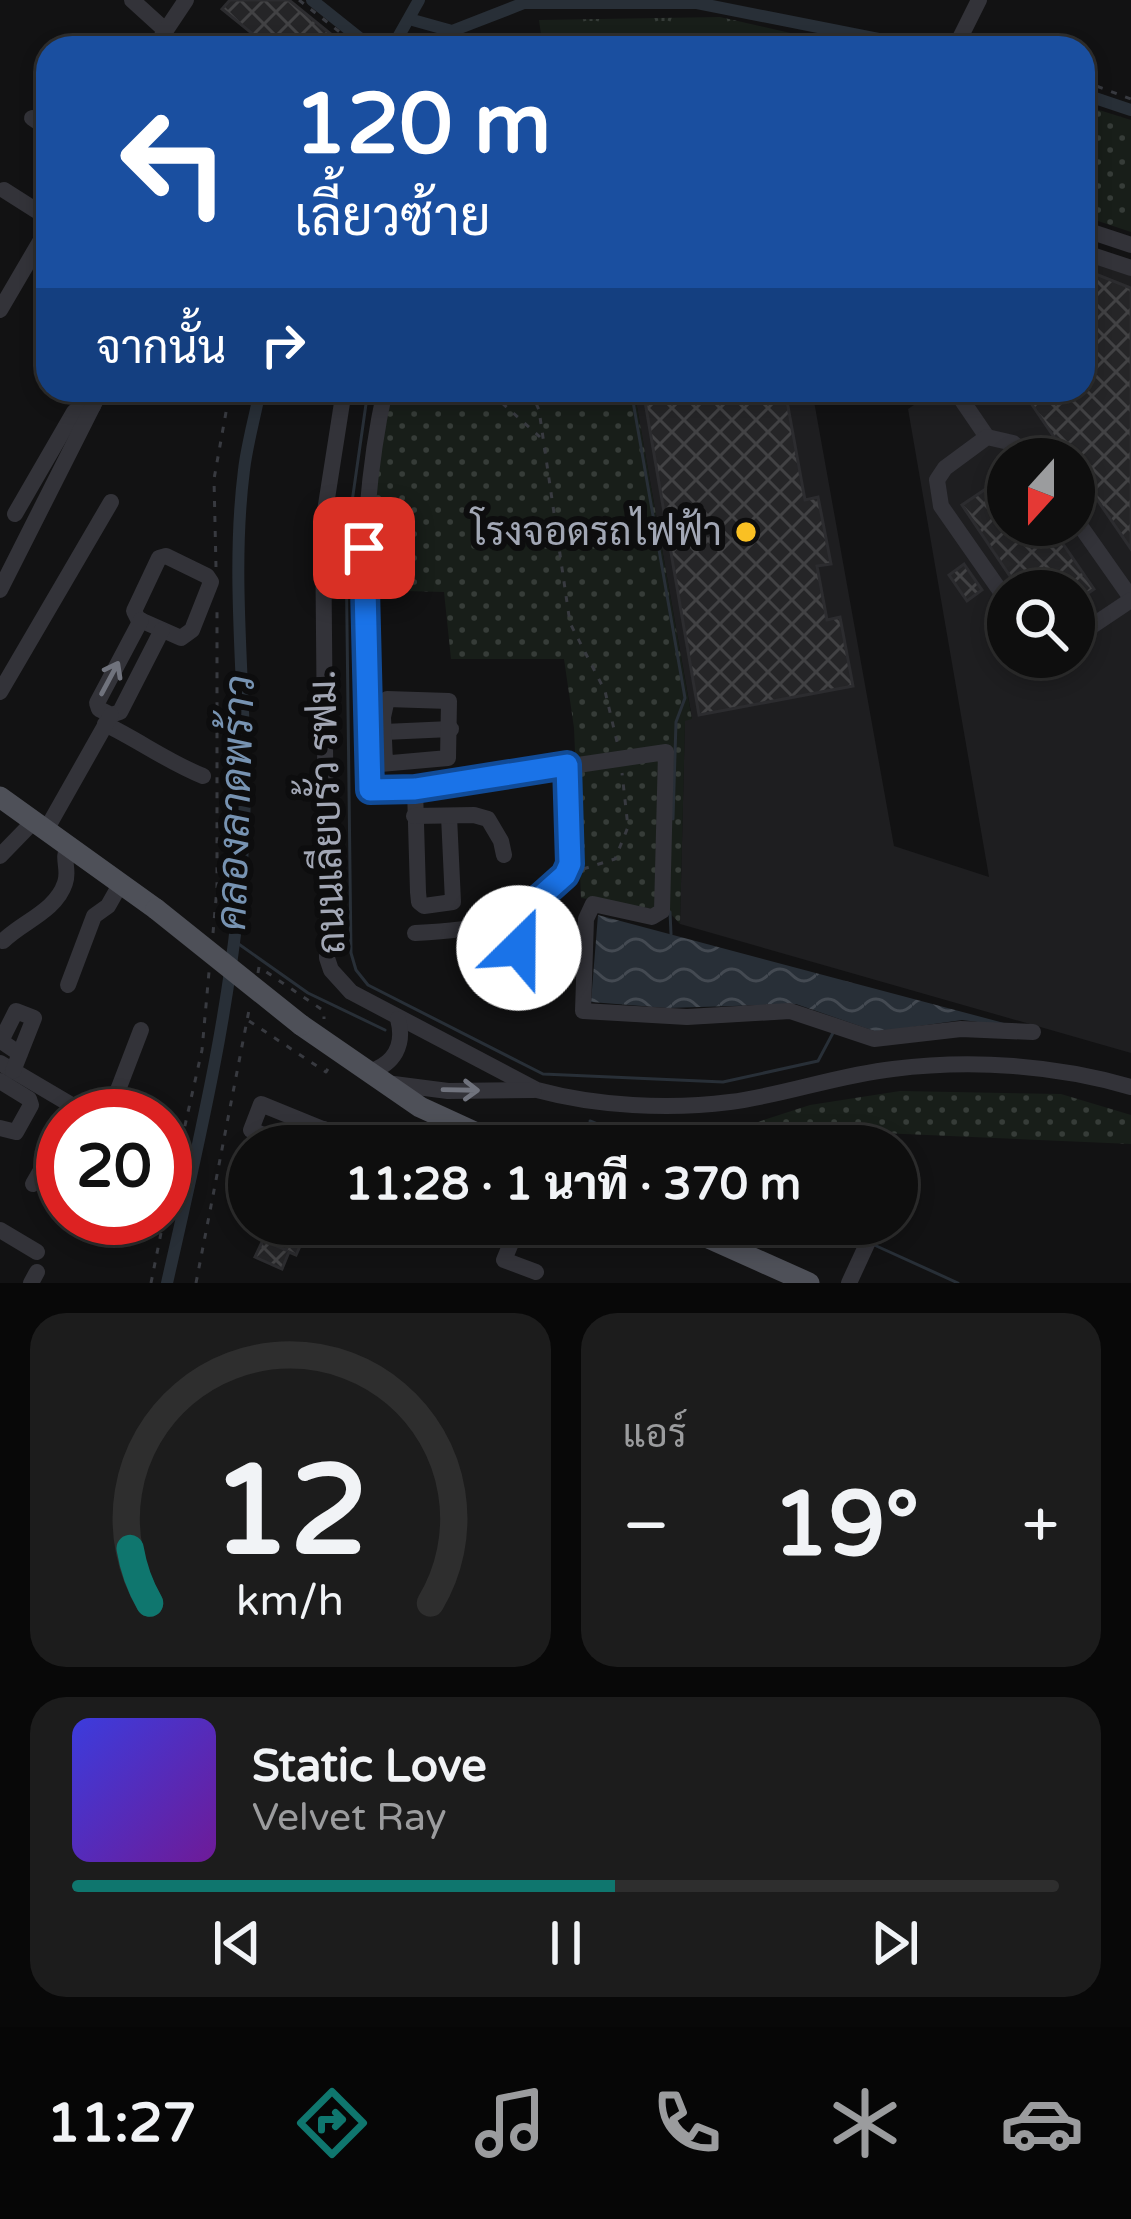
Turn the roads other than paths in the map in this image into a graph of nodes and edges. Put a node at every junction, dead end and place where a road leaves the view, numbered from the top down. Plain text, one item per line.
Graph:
1 (132, 0) edge
2 (186, 0) edge
3 (979, 0) edge
4 (165, 30) junction
5 (161, 36) edge
6 (961, 36) edge
7 (4, 190) dead end
8 (36, 210) edge
9 (1095, 233) edge
10 (1131, 245) edge
11 (36, 248) edge
12 (1095, 256) edge
13 (1095, 268) edge
14 (1131, 268) edge
15 (1131, 279) edge
16 (0, 310) edge
17 (89, 402) edge
18 (95, 402) edge
19 (342, 402) edge
20 (383, 402) edge
21 (967, 402) edge
22 (987, 436) junction
23 (994, 438) edge
24 (111, 502) dead end
25 (15, 514) dead end
26 (1094, 546) edge
27 (987, 572) edge
28 (0, 590) edge
29 (1131, 599) edge
30 (141, 620) junction
31 (1095, 624) edge
32 (162, 630) junction
33 (0, 692) edge
34 (108, 720) junction
35 (451, 729) junction
36 (384, 731) junction
37 (377, 764) junction
38 (567, 765) junction
39 (203, 776) dead end
40 (415, 789) junction
41 (0, 797) edge
42 (414, 816) junction
43 (448, 816) junction
44 (40, 825) junction
45 (68, 845) junction
46 (0, 854) edge
47 (503, 855) dead end
48 (121, 883) junction
49 (518, 917) junction
50 (415, 933) dead end
51 (3, 941) edge
52 (520, 980) dead end
53 (68, 985) dead end
54 (398, 1019) junction
55 (141, 1030) dead end
56 (1033, 1032) dead end
57 (10, 1072) edge
58 (377, 1078) junction
59 (1131, 1088) edge
60 (38, 1089) edge
61 (118, 1089) edge
62 (537, 1090) junction
63 (0, 1104) edge
64 (253, 1125) edge
65 (300, 1125) edge
66 (460, 1125) edge
67 (0, 1128) edge
68 (36, 1179) edge
69 (33, 1184) dead end
70 (0, 1230) edge
71 (510, 1245) edge
72 (714, 1245) edge
73 (867, 1245) edge
74 (37, 1252) dead end
75 (536, 1272) dead end
76 (765, 1274) edge
77 (808, 1283) edge
78 (849, 1283) edge

1 - 4 street
2 - 4 street
3 - 6 street
4 - 5 street
7 - 8 street
9 - 10 street
11 - 16 street
12 - 14 street
13 - 15 street
17 - 25 street
18 - 28 street
19 - 54 street, ถนนเลียบรั้ว รฟม.
20 - 37 street
21 - 22 street
22 - 23 street
22 - 27 street
24 - 33 street
26 - 29 street
29 - 31 street
30 - 32 street
30 - 32 street
34 -> 30 street
32 - 34 street
34 - 39 street
34 - 44 street
35 - 36 street
35 - 36 street
35 - 37 street
36 - 37 street
37 - 40 street
38 - 40 street
38 - 49 street
38 - 56 street
40 - 42 street
41 - 44 main road
42 - 43 street
42 - 43 street
43 - 47 street
44 - 45 main road
44 - 46 street
45 - 48 main road
45 - 51 street
48 - 53 street
48 - 58 main road, bridge
49 - 50 street
49 - 52 street
54 - 58 street
54 - 62 street, ถนนเลียบรั้ว รฟม.
55 - 61 street
57 - 60 street
57 - 63 street
57 - 67 street
58 -> 62 street
58 - 66 main road
59 - 62 street, ถนนเลียบรั้ว รฟม.
64 - 65 street
68 - 69 street
70 - 74 street
71 - 75 street
72 - 76 main road
73 - 78 street
76 - 77 main road

